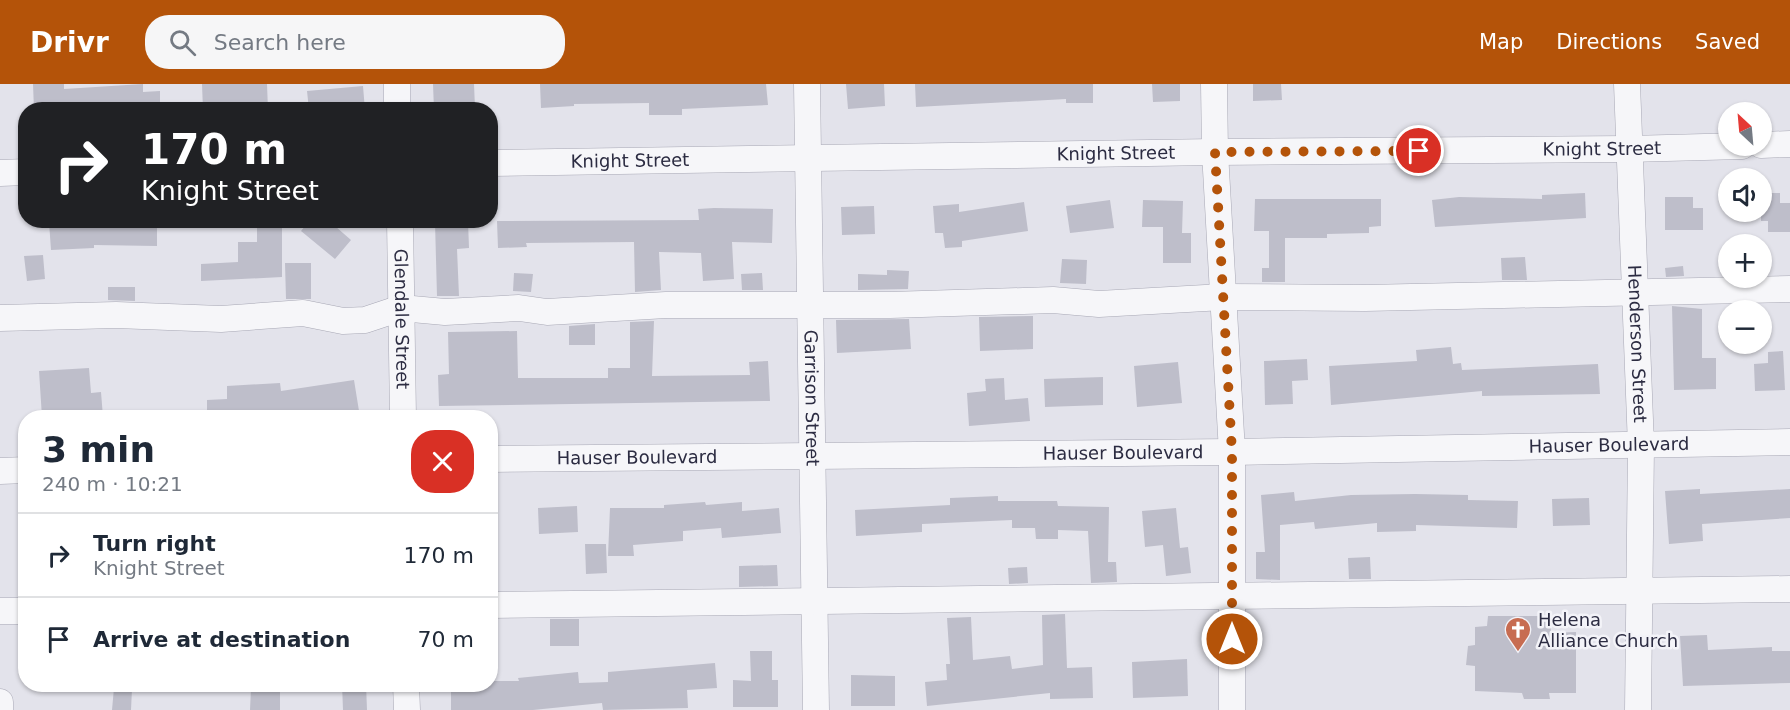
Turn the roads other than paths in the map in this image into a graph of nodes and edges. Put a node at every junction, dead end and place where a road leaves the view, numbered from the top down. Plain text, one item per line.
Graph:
1 (397, 84) edge
2 (807, 84) edge
3 (1214, 84) edge
4 (1627, 84) edge
5 (397, 102) edge
6 (1790, 144) edge
7 (1772, 145) edge
8 (1718, 147) edge
9 (1629, 149) junction
10 (1215, 152) junction
11 (810, 160) junction
12 (498, 163) edge
13 (0, 172) edge
14 (18, 172) edge
15 (400, 228) edge
16 (1790, 289) edge
17 (1635, 293) junction
18 (1223, 297) junction
19 (810, 303) junction
20 (401, 308) junction
21 (0, 318) edge
22 (403, 410) edge
23 (1790, 442) edge
24 (1641, 446) junction
25 (1232, 452) junction
26 (811, 454) junction
27 (498, 459) edge
28 (18, 470) edge
29 (0, 471) edge
30 (1790, 588) edge
31 (1639, 590) junction
32 (1232, 596) junction
33 (813, 601) junction
34 (498, 605) edge
35 (0, 611) edge
36 (18, 611) edge
37 (406, 692) edge
38 (0, 702) edge
39 (0, 710) edge
40 (407, 710) edge
41 (816, 710) edge
42 (1232, 710) edge
43 (1638, 710) edge

1 - 5 street
2 - 11 street, Garrison Street
3 - 10 street
4 - 9 street, Henderson Street
6 - 7 street
8 - 9 street, Knight Street
9 - 10 street, Knight Street
9 - 17 street, Henderson Street
10 - 11 street, Knight Street
10 - 18 street
11 - 12 street, Knight Street
11 - 19 street, Garrison Street
13 - 14 street
15 - 20 street, Glendale Street
16 - 17 street
17 - 18 street
17 - 24 street, Henderson Street
18 - 19 street
18 - 25 street
19 - 20 street
19 - 26 street, Garrison Street
20 - 21 street
20 - 22 street, Glendale Street
23 - 24 street, Hauser Boulevard
24 - 25 street, Hauser Boulevard
24 - 31 street, Henderson Street
25 - 26 street, Hauser Boulevard
25 - 32 street
26 - 27 street, Hauser Boulevard
26 - 33 street, Garrison Street
28 - 29 street
30 - 31 street
31 - 32 street
31 - 43 street, Henderson Street
32 - 33 street
32 - 42 street
33 - 34 street
33 - 41 street, Garrison Street
35 - 36 street
37 - 40 street
38 - 39 street

